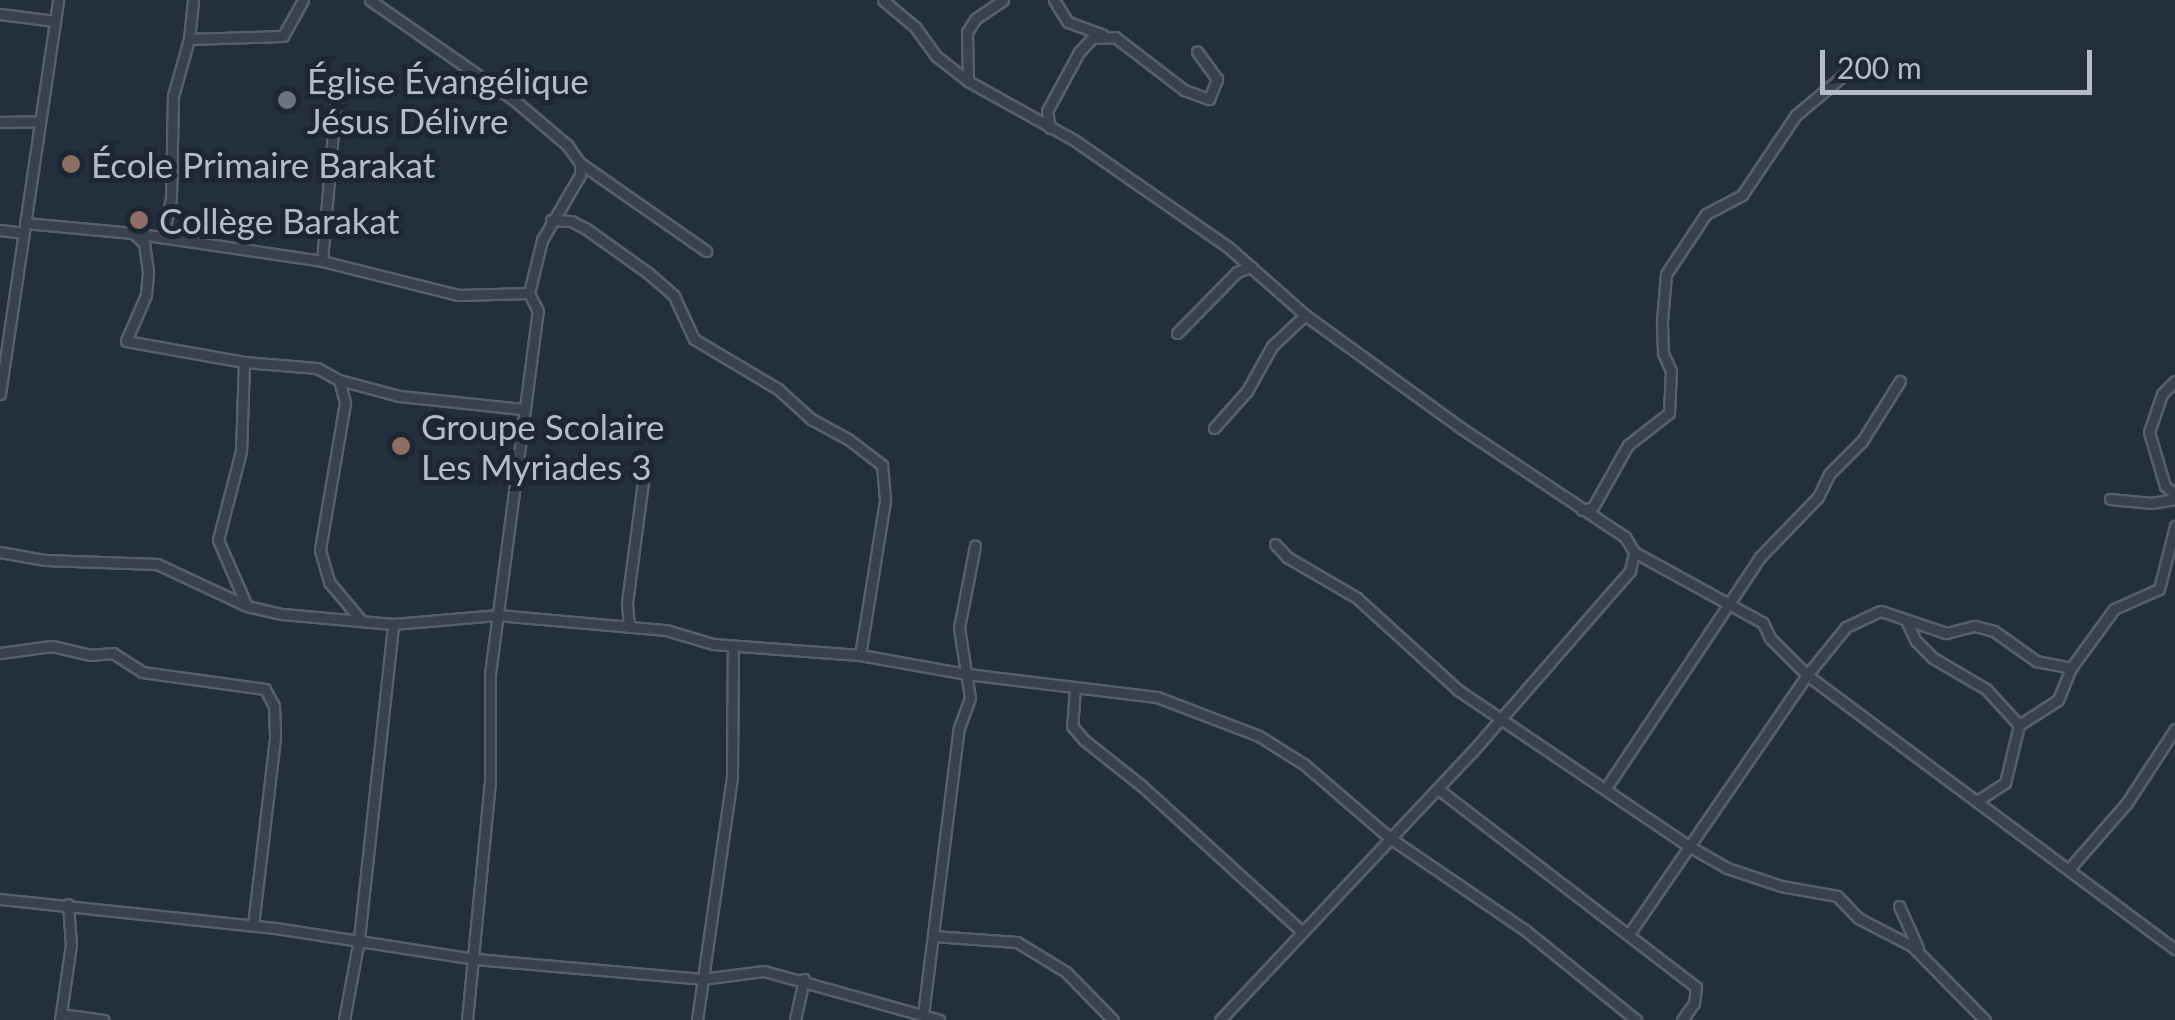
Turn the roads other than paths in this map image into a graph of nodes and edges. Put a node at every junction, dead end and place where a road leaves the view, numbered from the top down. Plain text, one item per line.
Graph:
1 (58, 0) edge
2 (192, 0) edge
3 (303, 0) edge
4 (370, 0) edge
5 (1003, 0) edge
6 (1054, 0) edge
7 (888, 2) edge
8 (0, 14) edge
9 (55, 21) junction
10 (1116, 37) junction
11 (189, 40) junction
12 (1196, 51) dead end
13 (1846, 72) dead end
14 (968, 81) junction
15 (336, 97) dead end
16 (39, 121) junction
17 (0, 122) edge
18 (1050, 128) junction
19 (580, 163) junction
20 (551, 220) junction
21 (24, 228) junction
22 (0, 230) edge
23 (133, 233) junction
24 (163, 238) junction
25 (706, 250) dead end
26 (322, 261) junction
27 (1251, 268) junction
28 (529, 293) junction
29 (1305, 315) junction
30 (1177, 333) dead end
31 (244, 362) junction
32 (338, 380) junction
33 (1900, 381) dead end
34 (2175, 381) edge
35 (0, 394) edge
36 (522, 409) junction
37 (1214, 428) dead end
38 (645, 467) dead end
39 (2175, 496) edge
40 (2110, 499) dead end
41 (1582, 510) junction
42 (2175, 526) edge
43 (1274, 544) dead end
44 (975, 546) dead end
45 (0, 552) edge
46 (1634, 552) junction
47 (247, 606) junction
48 (1728, 606) junction
49 (497, 616) junction
50 (1906, 618) junction
51 (360, 619) junction
52 (393, 624) junction
53 (629, 627) junction
54 (732, 646) junction
55 (0, 653) edge
56 (860, 655) junction
57 (2071, 668) junction
58 (967, 674) junction
59 (1808, 675) junction
60 (1075, 687) junction
61 (1501, 718) junction
62 (2019, 725) junction
63 (2175, 729) edge
64 (1606, 788) junction
65 (1438, 789) junction
66 (1977, 800) junction
67 (1390, 838) junction
68 (1687, 845) junction
69 (2069, 869) junction
70 (0, 899) edge
71 (68, 904) junction
72 (1899, 906) dead end
73 (253, 925) junction
74 (1300, 930) junction
75 (1629, 934) junction
76 (933, 936) junction
77 (358, 939) junction
78 (2175, 949) edge
79 (1921, 955) junction
80 (475, 959) junction
81 (702, 979) junction
82 (804, 980) junction
83 (923, 1015) junction
84 (61, 1017) edge
85 (104, 1020) edge
86 (344, 1020) edge
87 (467, 1020) edge
88 (697, 1020) edge
89 (795, 1020) edge
90 (939, 1020) edge
91 (1113, 1020) edge
92 (1220, 1020) edge
93 (1636, 1020) edge
94 (1682, 1020) edge
95 (1985, 1020) edge

1 - 9 street
2 - 11 street
3 - 11 street
4 - 19 street
5 - 14 street
6 - 10 street
7 - 14 street
8 - 9 street
9 - 16 street
10 - 12 street
10 - 18 street
11 - 24 street
13 - 41 street
14 - 18 street
15 - 26 street
16 - 17 street
16 - 21 street
18 - 27 street
19 - 20 street
19 - 25 street
20 - 28 street
20 - 56 street
21 - 22 street
21 - 23 street
21 - 35 street
23 - 24 street
23 - 31 street
24 - 26 street
26 - 28 street
27 - 29 street
27 - 30 street
28 - 36 street
29 - 37 street
29 - 41 street
31 - 32 street
31 - 47 street
32 - 36 street
32 - 51 street
33 - 48 street
34 - 39 street
36 - 49 street
38 - 53 street
39 - 40 street
41 - 46 street
42 - 57 street
43 - 61 street
44 - 58 street
45 - 47 street
46 - 48 street
46 - 61 street
47 - 51 street
48 - 59 street
48 - 64 street
49 - 52 street
49 - 53 street
49 - 80 street
50 - 57 street
50 - 59 street
50 - 62 street
51 - 52 street
52 - 77 street
53 - 54 street
54 - 56 street
54 - 81 street
55 - 73 street
56 - 58 street
57 - 62 street
58 - 60 street
58 - 76 street
59 - 66 street
59 - 68 street
60 - 67 street
60 - 74 street
61 - 64 street
61 - 65 street
62 - 66 street
63 - 69 street
64 - 68 street
65 - 67 street
65 - 75 street
66 - 69 street
67 - 74 street
67 - 93 street
68 - 75 street
68 - 79 street
69 - 78 street
70 - 71 street
71 - 73 street
71 - 84 street
72 - 79 street
73 - 77 street
74 - 92 street
75 - 94 street
76 - 83 street
76 - 91 street
77 - 80 street
77 - 86 street
79 - 95 street
80 - 81 street
80 - 87 street
81 - 82 street
81 - 88 street
82 - 83 street
82 - 89 street
83 - 90 street
84 - 85 street

